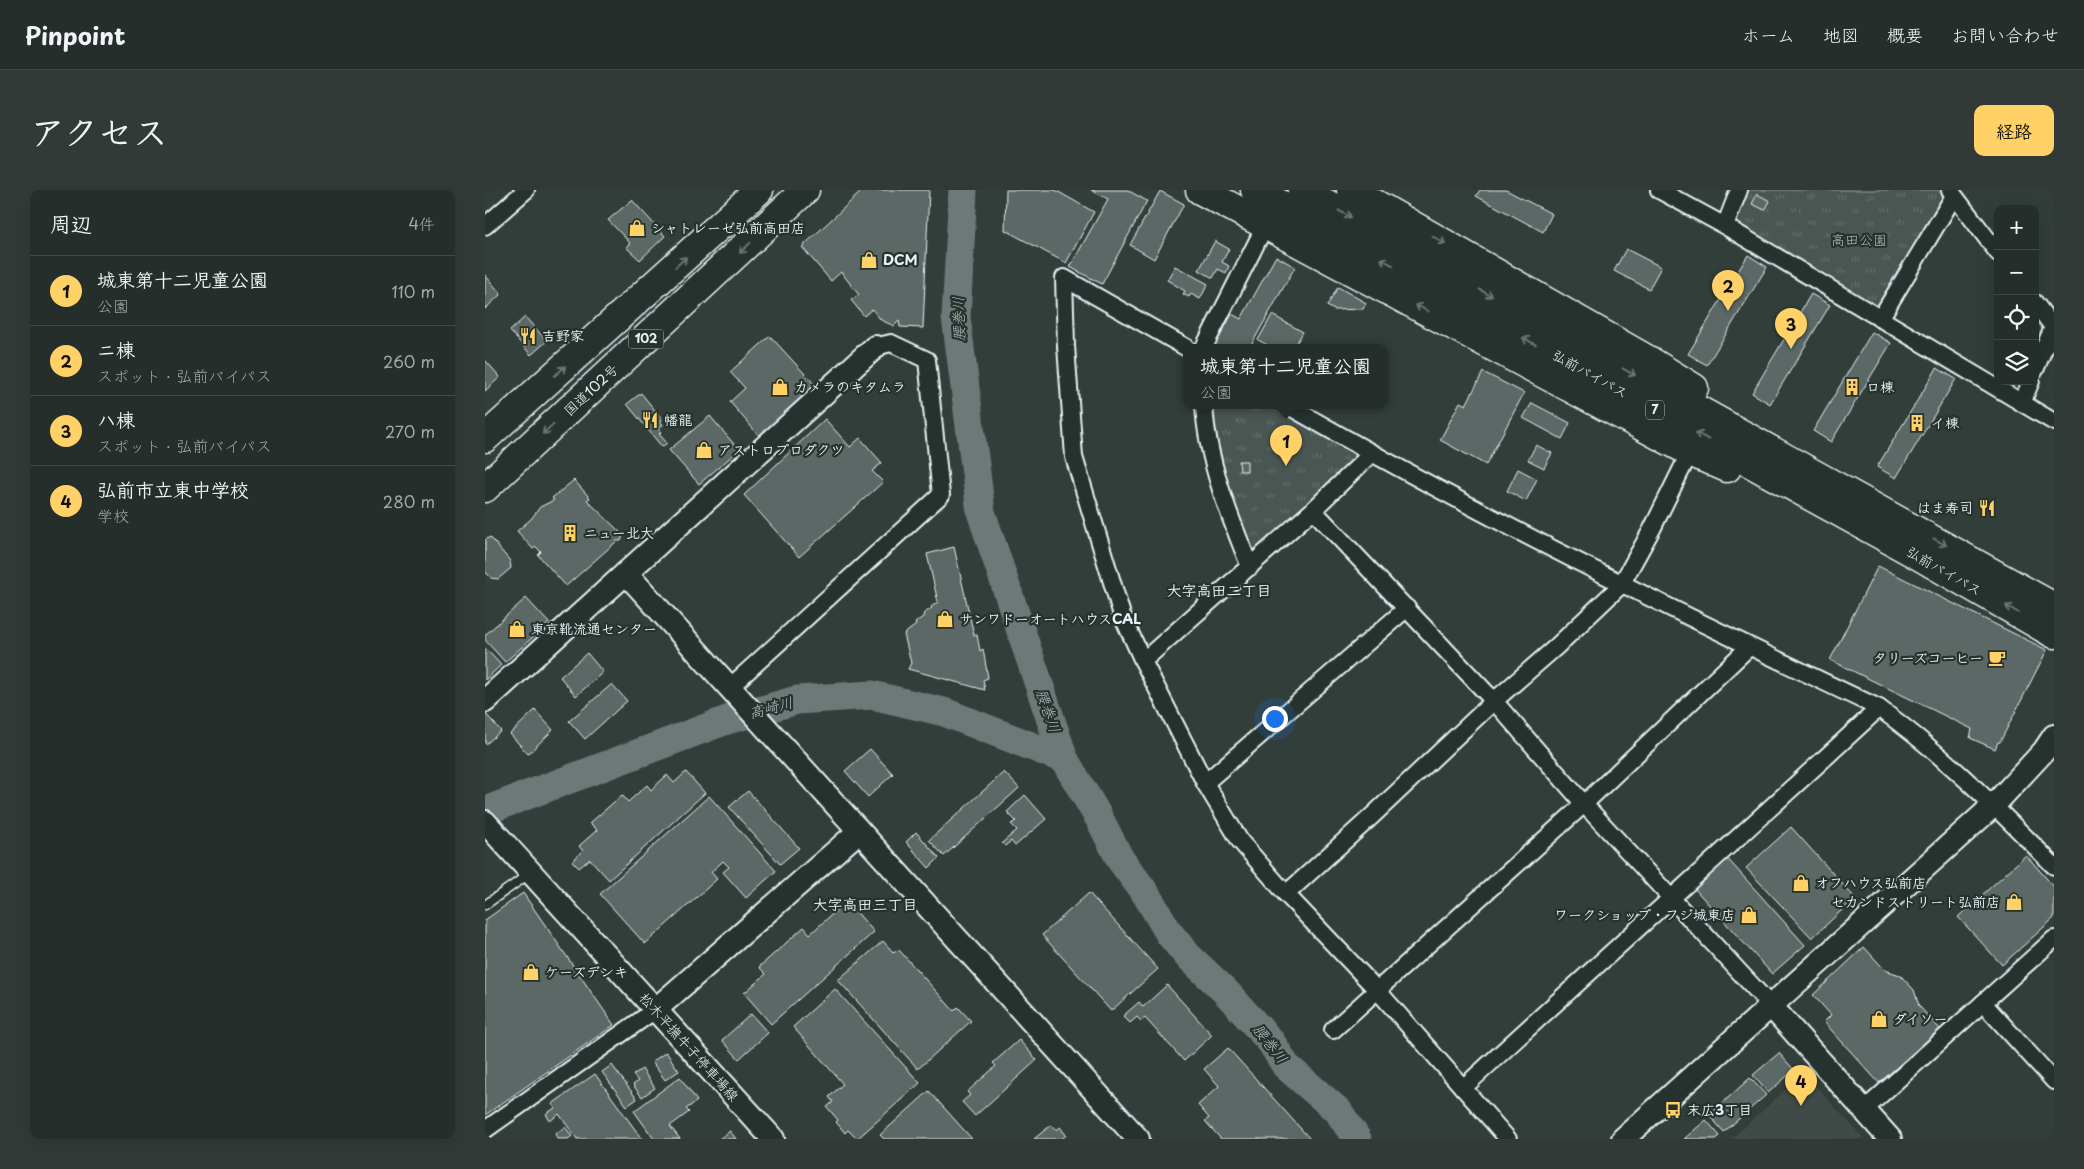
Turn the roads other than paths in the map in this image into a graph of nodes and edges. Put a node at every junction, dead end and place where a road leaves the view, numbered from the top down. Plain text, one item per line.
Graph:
1 (759, 190) edge
2 (805, 190) edge
3 (1200, 190) edge
4 (1255, 190) edge
5 (1302, 190) edge
6 (1351, 190) edge
7 (1659, 190) edge
8 (1739, 190) edge
9 (1952, 193) edge
10 (515, 194) edge
11 (485, 226) edge
12 (1265, 226) junction
13 (1725, 226) junction
14 (1996, 250) edge
15 (2039, 308) edge
16 (1880, 318) junction
17 (2054, 326) edge
18 (1206, 344) edge
19 (1183, 346) edge
20 (875, 347) joint
21 (2039, 361) edge
22 (2029, 385) edge
23 (2022, 403) junction
24 (1205, 409) edge
25 (1294, 409) edge
26 (2054, 422) edge
27 (485, 438) edge
28 (1690, 452) junction
29 (1371, 454) junction
30 (485, 488) edge
31 (1313, 510) junction
32 (1907, 524) junction
33 (1919, 556) junction
34 (1249, 568) junction
35 (626, 573) junction
36 (1621, 585) junction
37 (2054, 607) edge
38 (1407, 608) junction
39 (2054, 634) edge
40 (1749, 647) junction
41 (1143, 661) junction
42 (734, 693) junction
43 (485, 701) edge
44 (1494, 701) junction
45 (1879, 708) junction
46 (2054, 736) edge
47 (1205, 783) junction
48 (1584, 804) junction
49 (1994, 805) junction
50 (487, 824) edge
51 (858, 832) junction
52 (2054, 866) edge
53 (531, 873) junction
54 (1286, 894) junction
55 (1671, 897) junction
56 (485, 905) edge
57 (2054, 939) edge
58 (1378, 992) junction
59 (1983, 1004) junction
60 (1771, 1006) junction
61 (655, 1010) junction
62 (1333, 1030) dead end
63 (2054, 1081) edge
64 (1463, 1088) junction
65 (1863, 1110) junction
66 (485, 1130) edge
67 (773, 1139) edge
68 (1138, 1139) edge
69 (1509, 1139) edge
70 (1623, 1139) edge
71 (1890, 1139) edge

27 -> 1 highway, 102
2 -> 30 highway, 国道102号 / 102
3 - 12 highway, 7
33 -> 4 highway, 弘前バイパス / 7
5 -> 32 highway, 弘前バイパス / 7
6 -> 32 highway, 7
7 - 13 street
8 - 13 street
9 - 14 street
9 - 16 street
10 - 11 street
12 - 18 street
28 -> 12 highway, 7
13 - 16 street
15 - 17 street
16 - 23 street
17 - 21 street
19 - 41 street
20 - 35 street
20 - 42 street
22 - 23 street
23 - 26 street
24 - 34 street
25 - 29 street
28 - 33 highway, 7
28 - 36 street
29 - 31 street
29 - 36 street
31 - 34 street
31 - 38 street
32 -> 37 highway, 弘前バイパス / 7
39 -> 33 highway, 弘前バイパス / 7
34 - 41 street
35 - 42 street
35 - 43 street
36 - 40 street
36 - 44 street
38 - 44 street
38 - 47 street
40 - 45 street
40 - 48 street
41 - 47 street
42 - 51 street
44 - 48 street
44 - 54 street
45 - 49 street
45 - 55 street
46 - 49 street
47 - 54 street
48 - 55 street
48 - 58 street
49 - 52 street
49 - 60 street
50 - 53 street, 松木平撫牛子停車場線
51 - 61 street
51 - 68 street
53 - 56 lane
53 - 61 street, 松木平撫牛子停車場線
54 - 58 street
55 - 60 street
55 - 64 street
57 - 59 street
58 - 62 street
58 - 64 street
59 - 63 street
59 - 65 street
60 - 65 street
60 - 70 street
61 - 66 street
61 - 67 street, 松木平撫牛子停車場線
64 - 69 street
65 - 71 street

